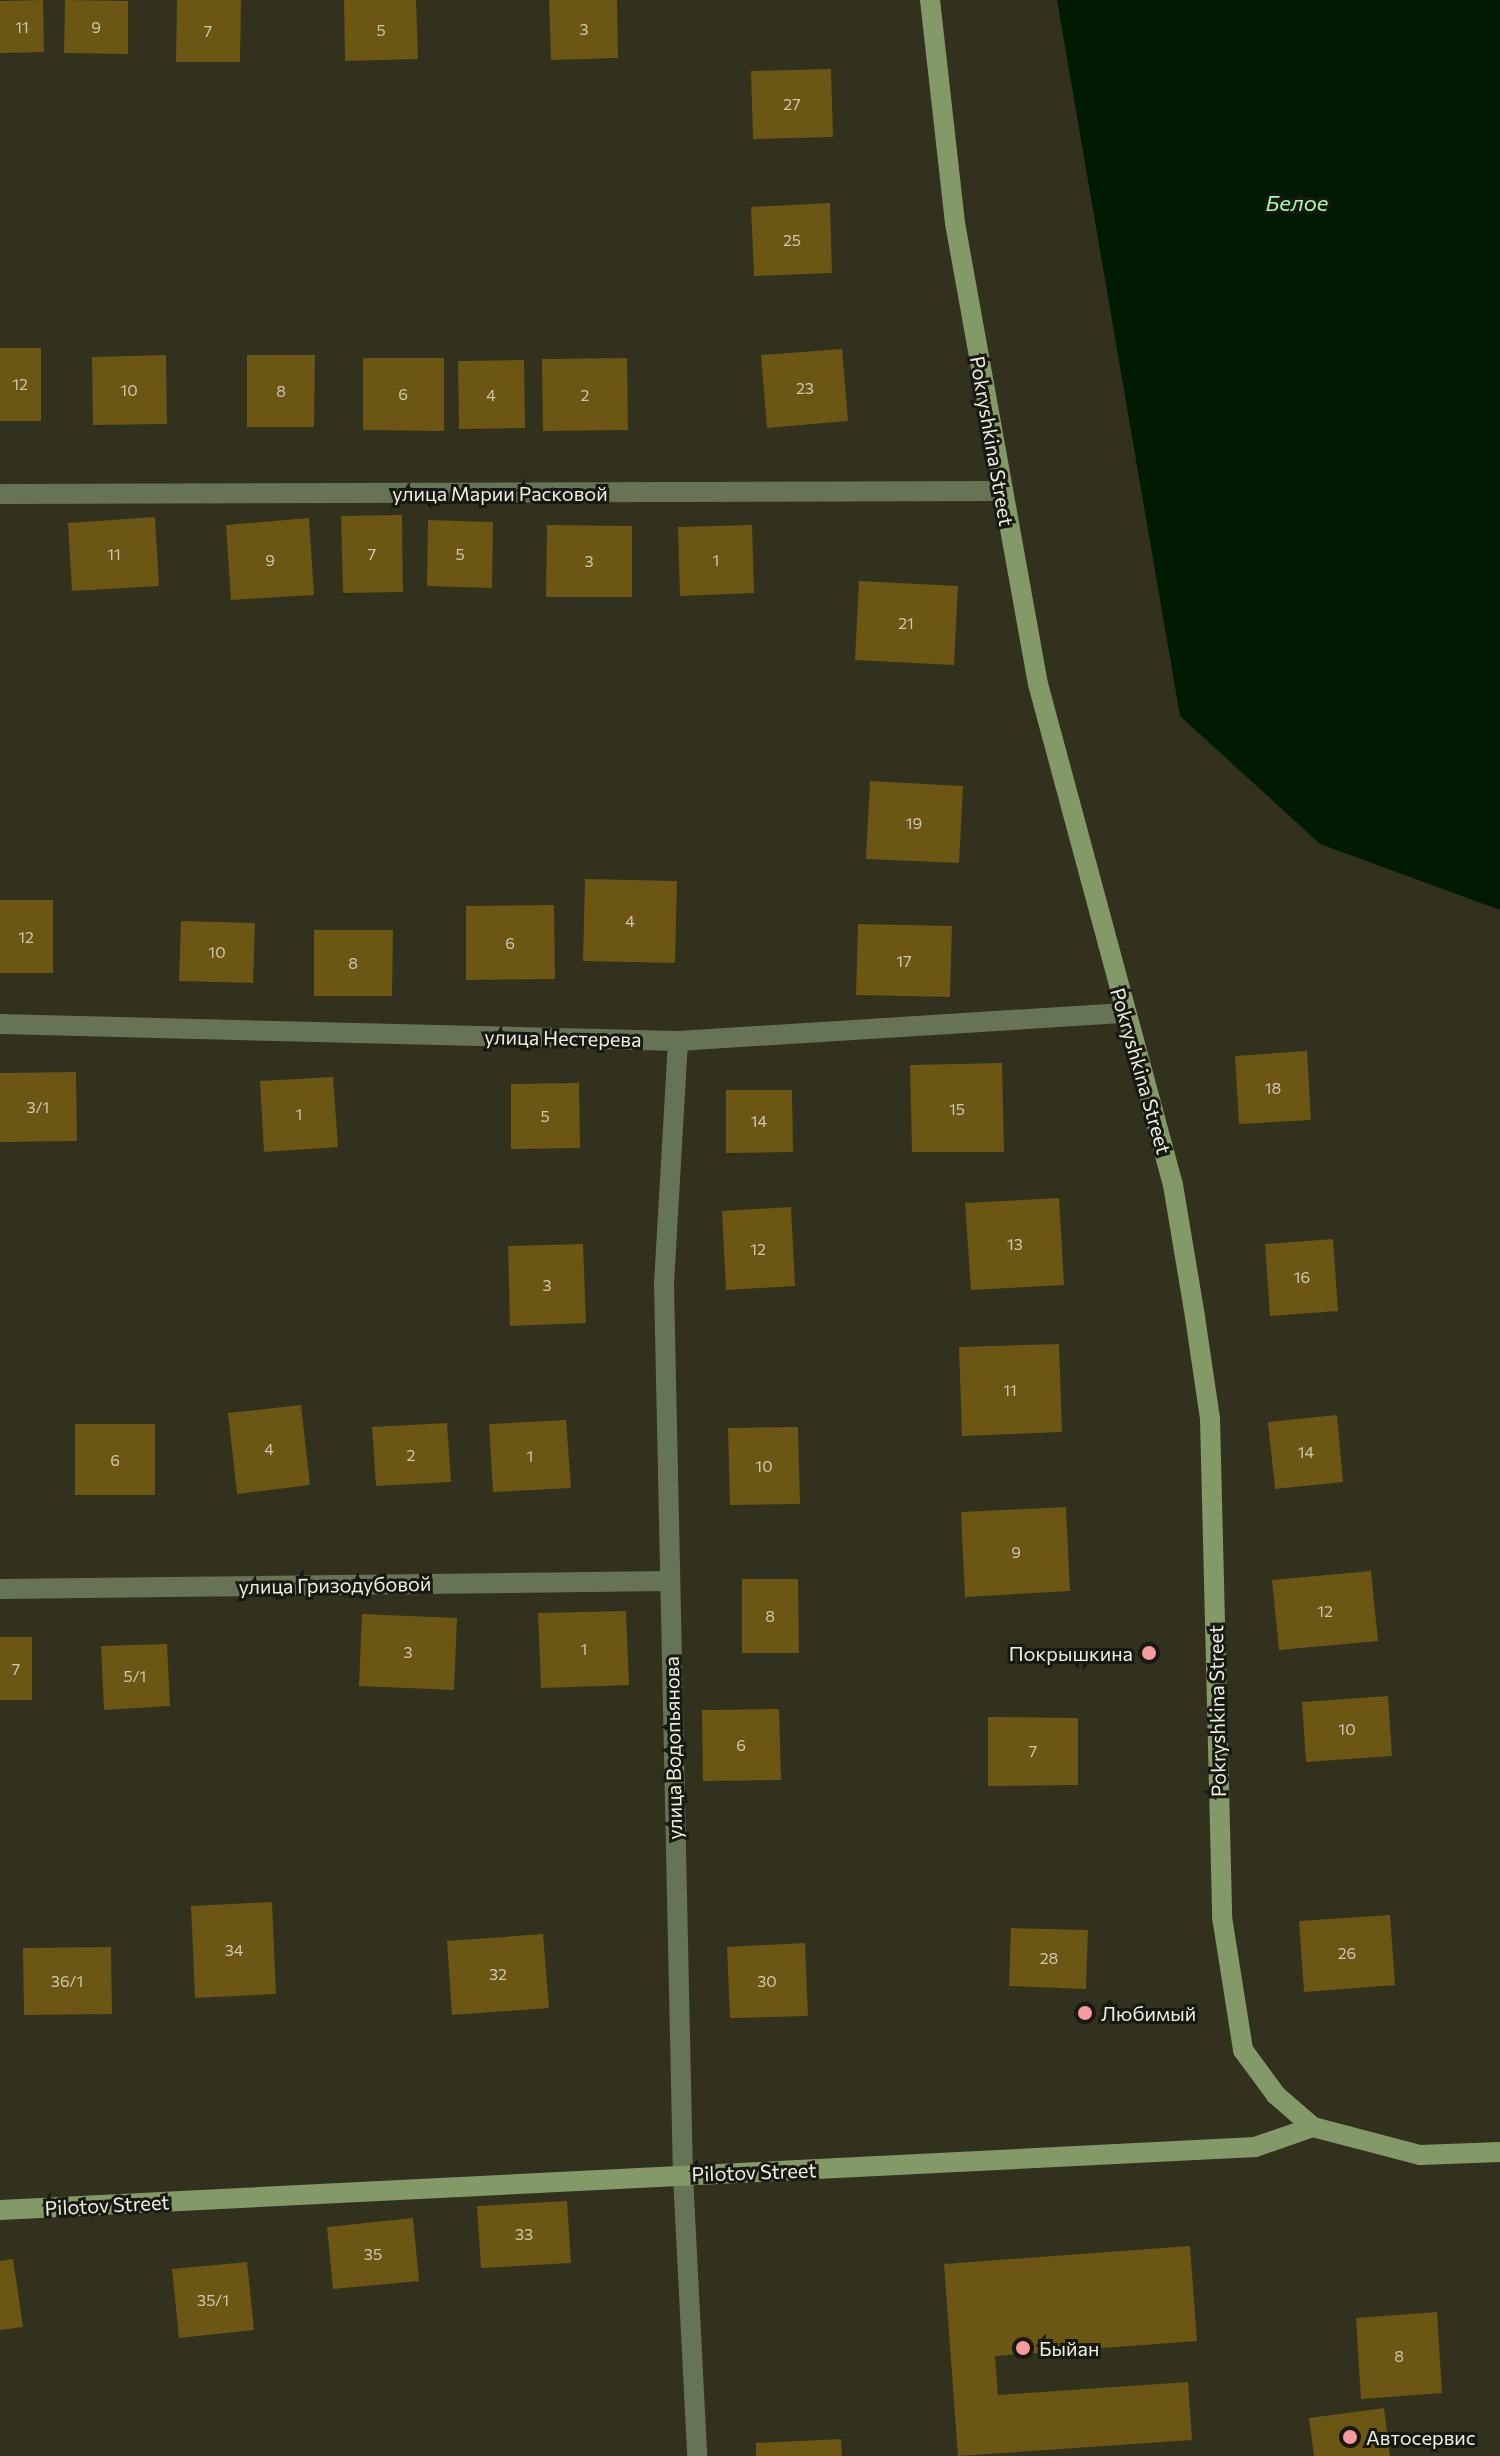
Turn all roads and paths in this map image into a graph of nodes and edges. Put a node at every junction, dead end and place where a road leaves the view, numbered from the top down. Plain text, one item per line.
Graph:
1 (930, 0) edge
2 (999, 491) junction
3 (0, 494) edge
4 (1125, 1013) junction
5 (0, 1024) edge
6 (678, 1041) junction
7 (670, 1581) junction
8 (0, 1589) edge
9 (1313, 2127) junction
10 (1500, 2152) edge
11 (683, 2175) junction
12 (0, 2210) edge
13 (697, 2456) edge

1 - 2 street, Pokryshkina Street
2 - 3 street, улица Марии Расковой
2 - 4 street, Pokryshkina Street
4 - 6 street, улица Нестерева
4 - 9 street, Pokryshkina Street
5 - 6 street, улица Нестерева
6 - 7 street, улица Водопьянова
7 - 8 street, улица Гризодубовой
7 - 11 street, улица Водопьянова
9 - 10 street
9 - 11 street, Pilotov Street
11 - 12 street, Pilotov Street
11 - 13 street, улица Водопьянова

